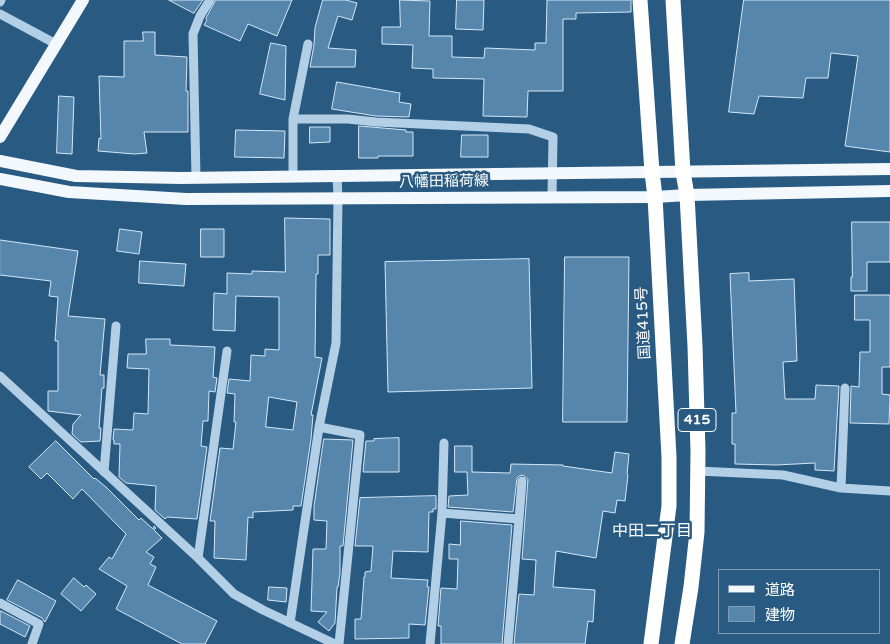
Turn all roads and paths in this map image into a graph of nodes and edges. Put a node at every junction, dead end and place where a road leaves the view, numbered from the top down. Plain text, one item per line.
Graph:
1 (83, 0) edge
2 (210, 0) edge
3 (640, 0) edge
4 (672, 0) edge
5 (0, 14) edge
6 (56, 44) junction
7 (308, 44) dead end
8 (293, 119) junction
9 (0, 137) edge
10 (0, 160) edge
11 (890, 169) edge
12 (652, 172) junction
13 (683, 172) junction
14 (552, 173) junction
15 (337, 175) junction
16 (293, 176) junction
17 (196, 178) junction
18 (0, 179) edge
19 (890, 191) edge
20 (688, 195) junction
21 (552, 197) junction
22 (655, 197) junction
23 (338, 199) junction
24 (116, 326) dead end
25 (227, 351) dead end
26 (0, 376) edge
27 (846, 388) dead end
28 (319, 426) junction
29 (444, 443) dead end
30 (698, 471) junction
31 (104, 472) junction
32 (522, 481) dead end
33 (841, 488) junction
34 (890, 491) edge
35 (442, 513) junction
36 (519, 519) junction
37 (198, 558) junction
38 (0, 602) edge
39 (290, 623) junction
40 (32, 644) edge
41 (335, 644) edge
42 (339, 644) edge
43 (430, 644) edge
44 (508, 644) edge
45 (651, 644) edge
46 (682, 644) edge

1 - 6 main road
2 - 17 street
3 - 12 highway, 国道415号 / 415
4 - 13 highway, 415
5 - 6 street
6 - 9 main road
7 - 8 street
8 - 14 street
8 - 16 street
10 - 17 main road, 八幡田稲荷線
11 - 13 main road, 八幡田稲荷線
12 - 13 main road, 八幡田稲荷線
12 - 14 main road, 八幡田稲荷線
12 - 22 highway, 国道415号 / 415
13 - 20 highway, 415
14 - 15 main road, 八幡田稲荷線
14 - 21 street
15 - 16 main road, 八幡田稲荷線
15 - 23 street
16 - 17 main road, 八幡田稲荷線
18 - 23 main road, 八幡田稲荷線
19 - 20 main road, 八幡田稲荷線
20 - 22 main road, 八幡田稲荷線
20 - 30 highway, 415
21 - 22 main road, 八幡田稲荷線
21 - 23 main road, 八幡田稲荷線
22 - 45 highway, 国道415号 / 415
23 - 28 street
24 - 31 street
25 - 37 street
26 - 31 street
27 - 33 street
28 - 39 street
28 - 42 street
29 - 35 street
30 - 33 street
30 - 46 highway, 415
31 - 37 street
32 - 36 street
33 - 34 street
35 - 36 street
35 - 43 street
36 - 44 street
37 - 39 street
38 - 40 street
39 - 41 street

